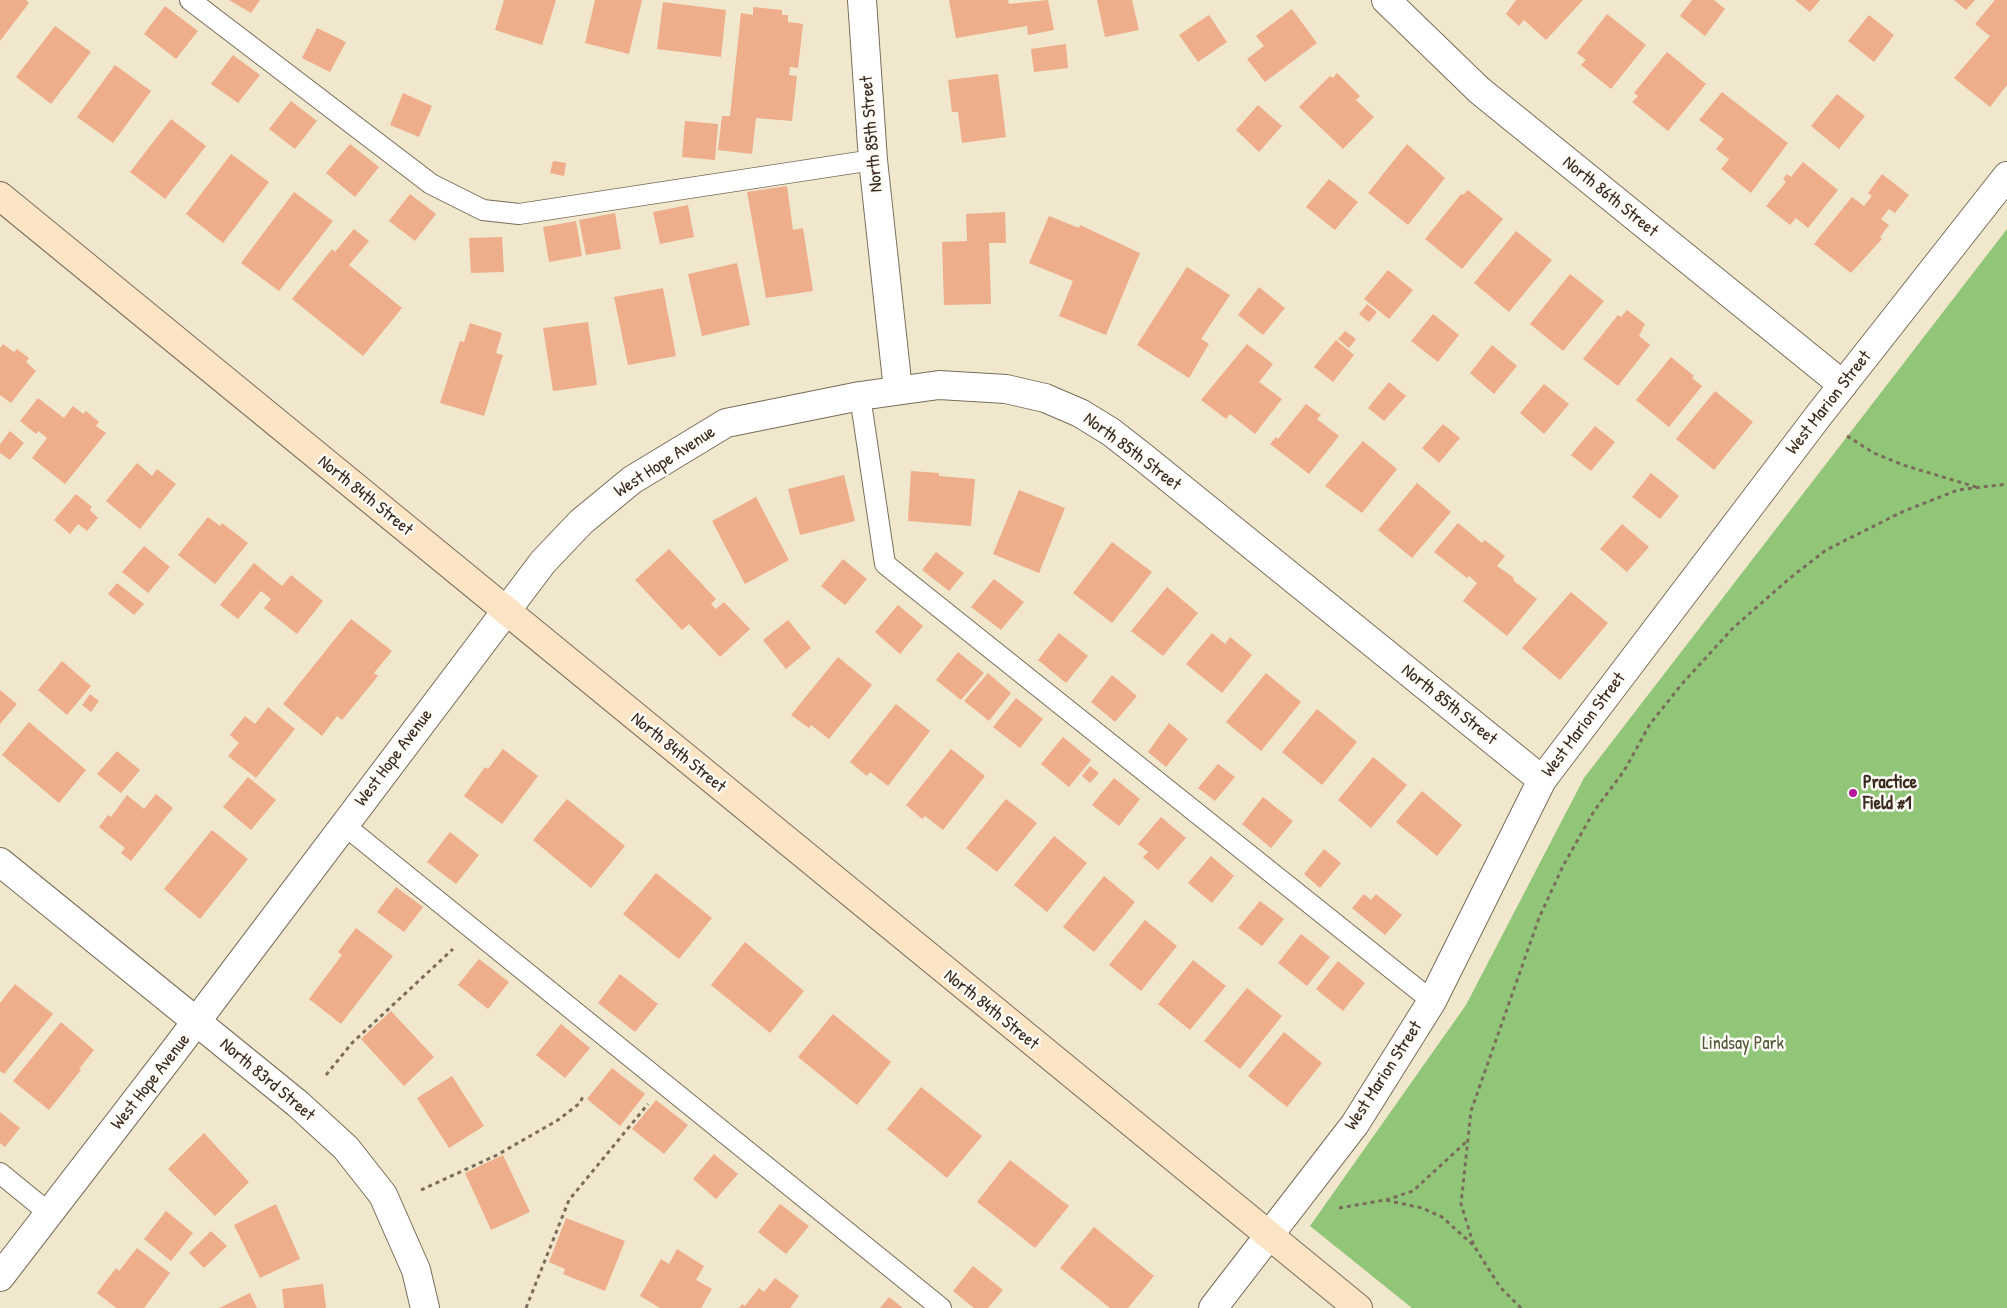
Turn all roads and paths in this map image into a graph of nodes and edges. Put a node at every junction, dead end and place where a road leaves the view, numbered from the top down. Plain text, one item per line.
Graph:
1 (190, 0) edge
2 (862, 0) edge
3 (1386, 0) edge
4 (873, 160) junction
5 (2007, 176) edge
6 (0, 196) edge
7 (1842, 385) junction
8 (898, 390) junction
9 (860, 396) junction
10 (1847, 436) dead end
11 (2007, 484) edge
12 (1977, 488) junction
13 (504, 611) junction
14 (1542, 780) junction
15 (344, 825) junction
16 (0, 862) edge
17 (474, 930) junction
18 (1432, 1001) junction
19 (196, 1022) junction
20 (326, 1075) dead end
21 (665, 1084) junction
22 (583, 1096) dead end
23 (1467, 1141) junction
24 (0, 1173) edge
25 (421, 1190) dead end
26 (1385, 1200) junction
27 (1339, 1208) dead end
28 (49, 1213) junction
29 (1269, 1236) junction
30 (1474, 1246) junction
31 (0, 1277) edge
32 (425, 1308) edge
33 (526, 1308) edge
34 (941, 1308) edge
35 (1213, 1308) edge
36 (1358, 1308) edge
37 (1521, 1308) edge

1 - 4 lane
2 - 4 street, North 85th Street
3 - 7 street, North 86th Street
4 - 8 street, North 85th Street
5 - 7 street, West Marion Street
6 - 13 street, North 84th Street
7 - 14 street, West Marion Street
8 - 9 street, West Hope Avenue
8 - 14 street, North 85th Street
9 - 13 street, West Hope Avenue
9 - 18 lane
10 - 12 path
11 - 12 path
12 - 23 path
13 - 15 street, West Hope Avenue
13 - 29 street, North 84th Street
14 - 18 street, West Marion Street
15 - 17 lane
15 - 19 street, West Hope Avenue
16 - 19 street, North 83rd Street
17 - 20 path
17 - 21 lane
18 - 29 street, West Marion Street
19 - 28 street, West Hope Avenue
19 - 32 street, North 83rd Street
21 - 33 path
21 - 34 lane
22 - 25 path
23 - 26 path
23 - 30 path
24 - 28 lane
26 - 27 path
26 - 30 path
28 - 31 street, West Hope Avenue
29 - 35 street, West Marion Street
29 - 36 street, North 84th Street
30 - 37 path

